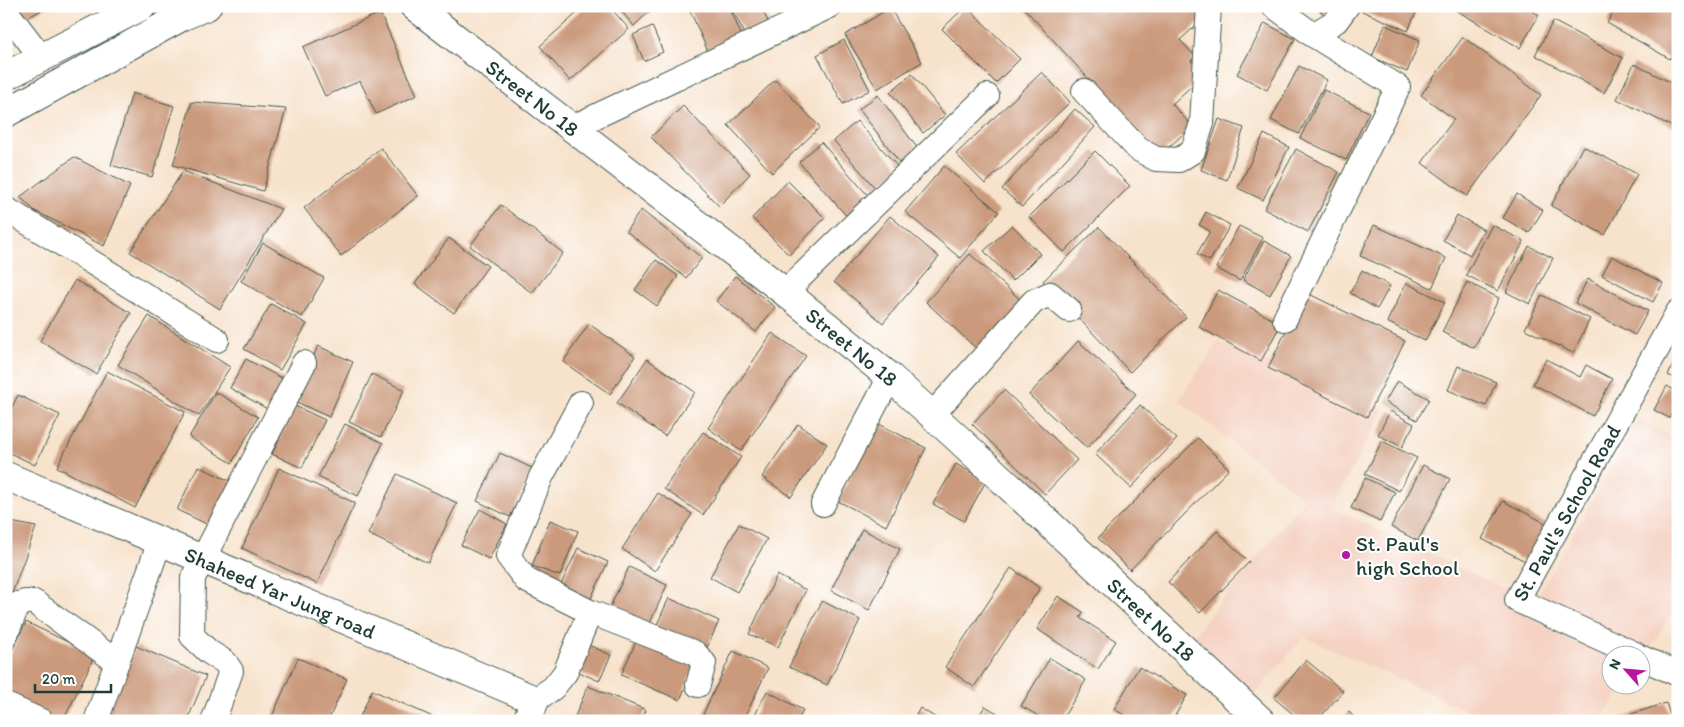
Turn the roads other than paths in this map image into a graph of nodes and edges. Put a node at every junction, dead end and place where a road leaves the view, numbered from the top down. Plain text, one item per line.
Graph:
1 (142, 6) edge
2 (208, 6) edge
3 (414, 6) edge
4 (830, 6) edge
5 (1209, 6) edge
6 (1274, 6) edge
7 (1346, 6) edge
8 (6, 11) edge
9 (1312, 35) junction
10 (42, 58) junction
11 (6, 76) edge
12 (1084, 91) dead end
13 (987, 96) dead end
14 (6, 112) edge
15 (571, 128) junction
16 (6, 209) edge
17 (785, 292) junction
18 (1069, 310) dead end
19 (1678, 312) edge
20 (1285, 319) dead end
21 (217, 340) dead end
22 (304, 363) dead end
23 (890, 378) junction
24 (581, 403) dead end
25 (932, 415) junction
26 (6, 476) edge
27 (823, 504) dead end
28 (160, 541) junction
29 (202, 559) junction
30 (590, 612) junction
31 (6, 634) edge
32 (1613, 644) edge
33 (117, 662) junction
34 (1652, 662) edge
35 (1678, 674) edge
36 (698, 685) dead end
37 (6, 705) edge
38 (531, 711) edge
39 (214, 719) dead end
40 (41, 721) edge
41 (96, 721) edge
42 (1261, 721) edge

1 - 10 street
2 - 14 street
3 - 15 street, Street No 18
4 - 15 street
5 - 12 street
6 - 9 street
7 - 9 street
8 - 10 street
9 - 20 street
10 - 11 street
13 - 17 street
15 - 17 street, Street No 18
16 - 21 street
17 - 23 street, Street No 18
18 - 25 street
19 - 32 street, St. Paul's School Road
22 - 29 street
23 - 25 street, Street No 18
23 - 27 street
24 - 30 street
25 - 42 street, Street No 18
26 - 28 street, Shaheed Yar Jung road
28 - 29 street, Shaheed Yar Jung road
28 - 33 street
29 - 38 street, Shaheed Yar Jung road
29 - 39 street
30 - 36 street
30 - 38 street
31 - 33 street
33 - 41 street
34 - 35 street
37 - 40 street

